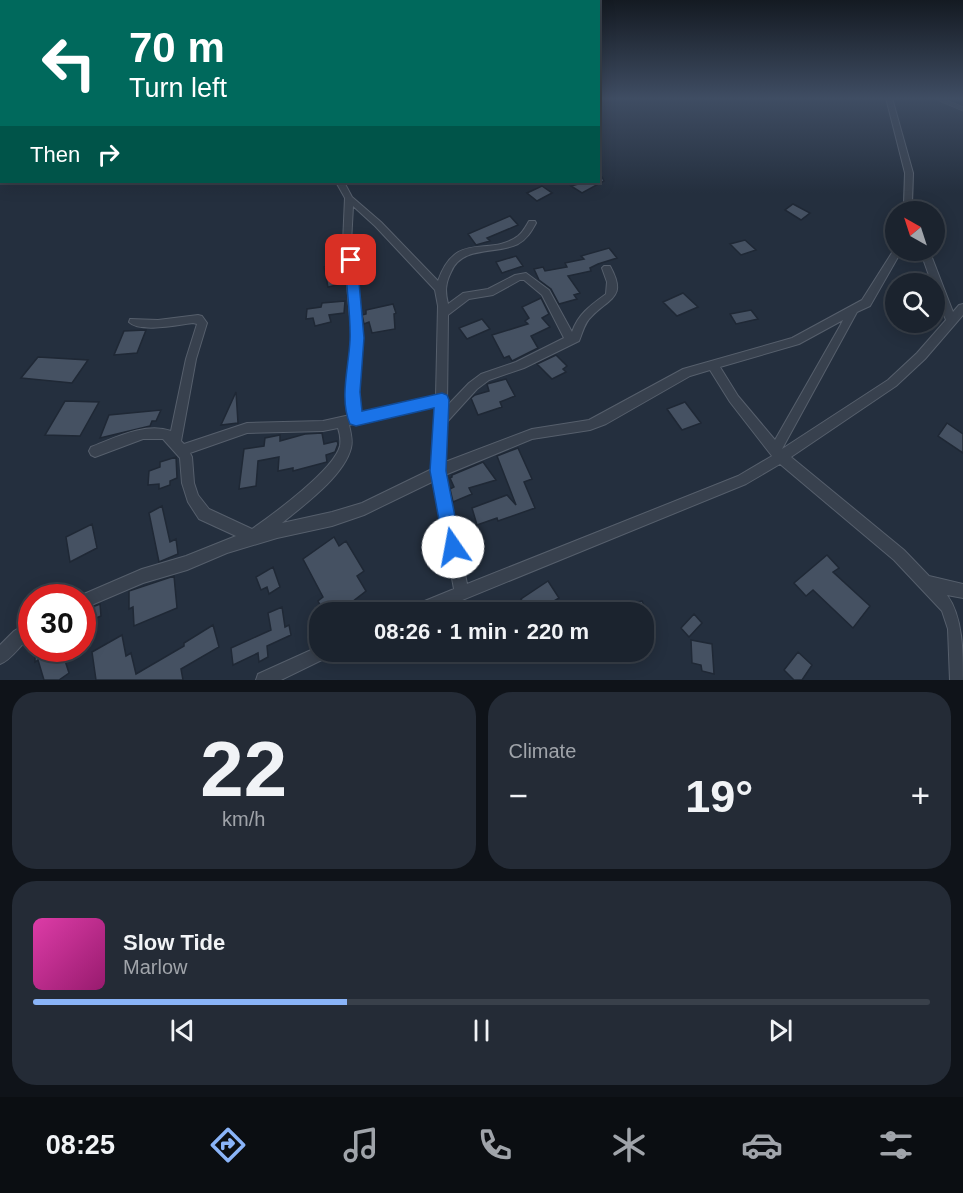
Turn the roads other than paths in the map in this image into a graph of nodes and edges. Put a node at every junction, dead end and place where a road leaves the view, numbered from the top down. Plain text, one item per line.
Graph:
1 (897, 130) edge
2 (341, 183) edge
3 (349, 198) junction
4 (908, 201) edge
5 (532, 223) dead end
6 (892, 261) edge
7 (928, 261) edge
8 (607, 268) dead end
9 (440, 289) junction
10 (963, 308) edge
11 (853, 310) junction
12 (443, 314) junction
13 (951, 320) junction
14 (134, 322) dead end
15 (571, 342) junction
16 (713, 365) junction
17 (442, 400) junction
18 (356, 419) junction
19 (441, 420) junction
20 (342, 422) junction
21 (179, 446) junction
22 (95, 452) dead end
23 (778, 453) junction
24 (438, 471) junction
25 (253, 537) junction
26 (927, 583) junction
27 (963, 591) edge
28 (462, 593) junction
29 (96, 596) edge
30 (440, 602) edge
31 (18, 637) edge
32 (0, 656) edge
33 (309, 659) edge
34 (264, 680) edge
35 (958, 680) edge

1 - 4 street
2 - 3 street
3 - 9 street
3 - 18 street
5 - 9 street
6 - 11 street
7 - 13 street
8 - 15 street
9 - 12 street
10 - 13 street
11 - 16 street
11 - 23 street
12 - 15 street
12 - 17 street
13 - 23 street
14 - 21 street
15 - 19 street
16 - 23 street
16 - 24 street
17 - 18 street
17 - 19 street
18 - 20 street
19 - 24 street
20 - 21 street
20 - 25 street
21 - 22 street
21 - 25 street
23 - 26 street
23 - 28 street
24 - 25 street
24 - 28 street
25 - 29 street
26 - 27 street
26 - 35 street
28 - 30 street
31 - 32 street
33 - 34 street

